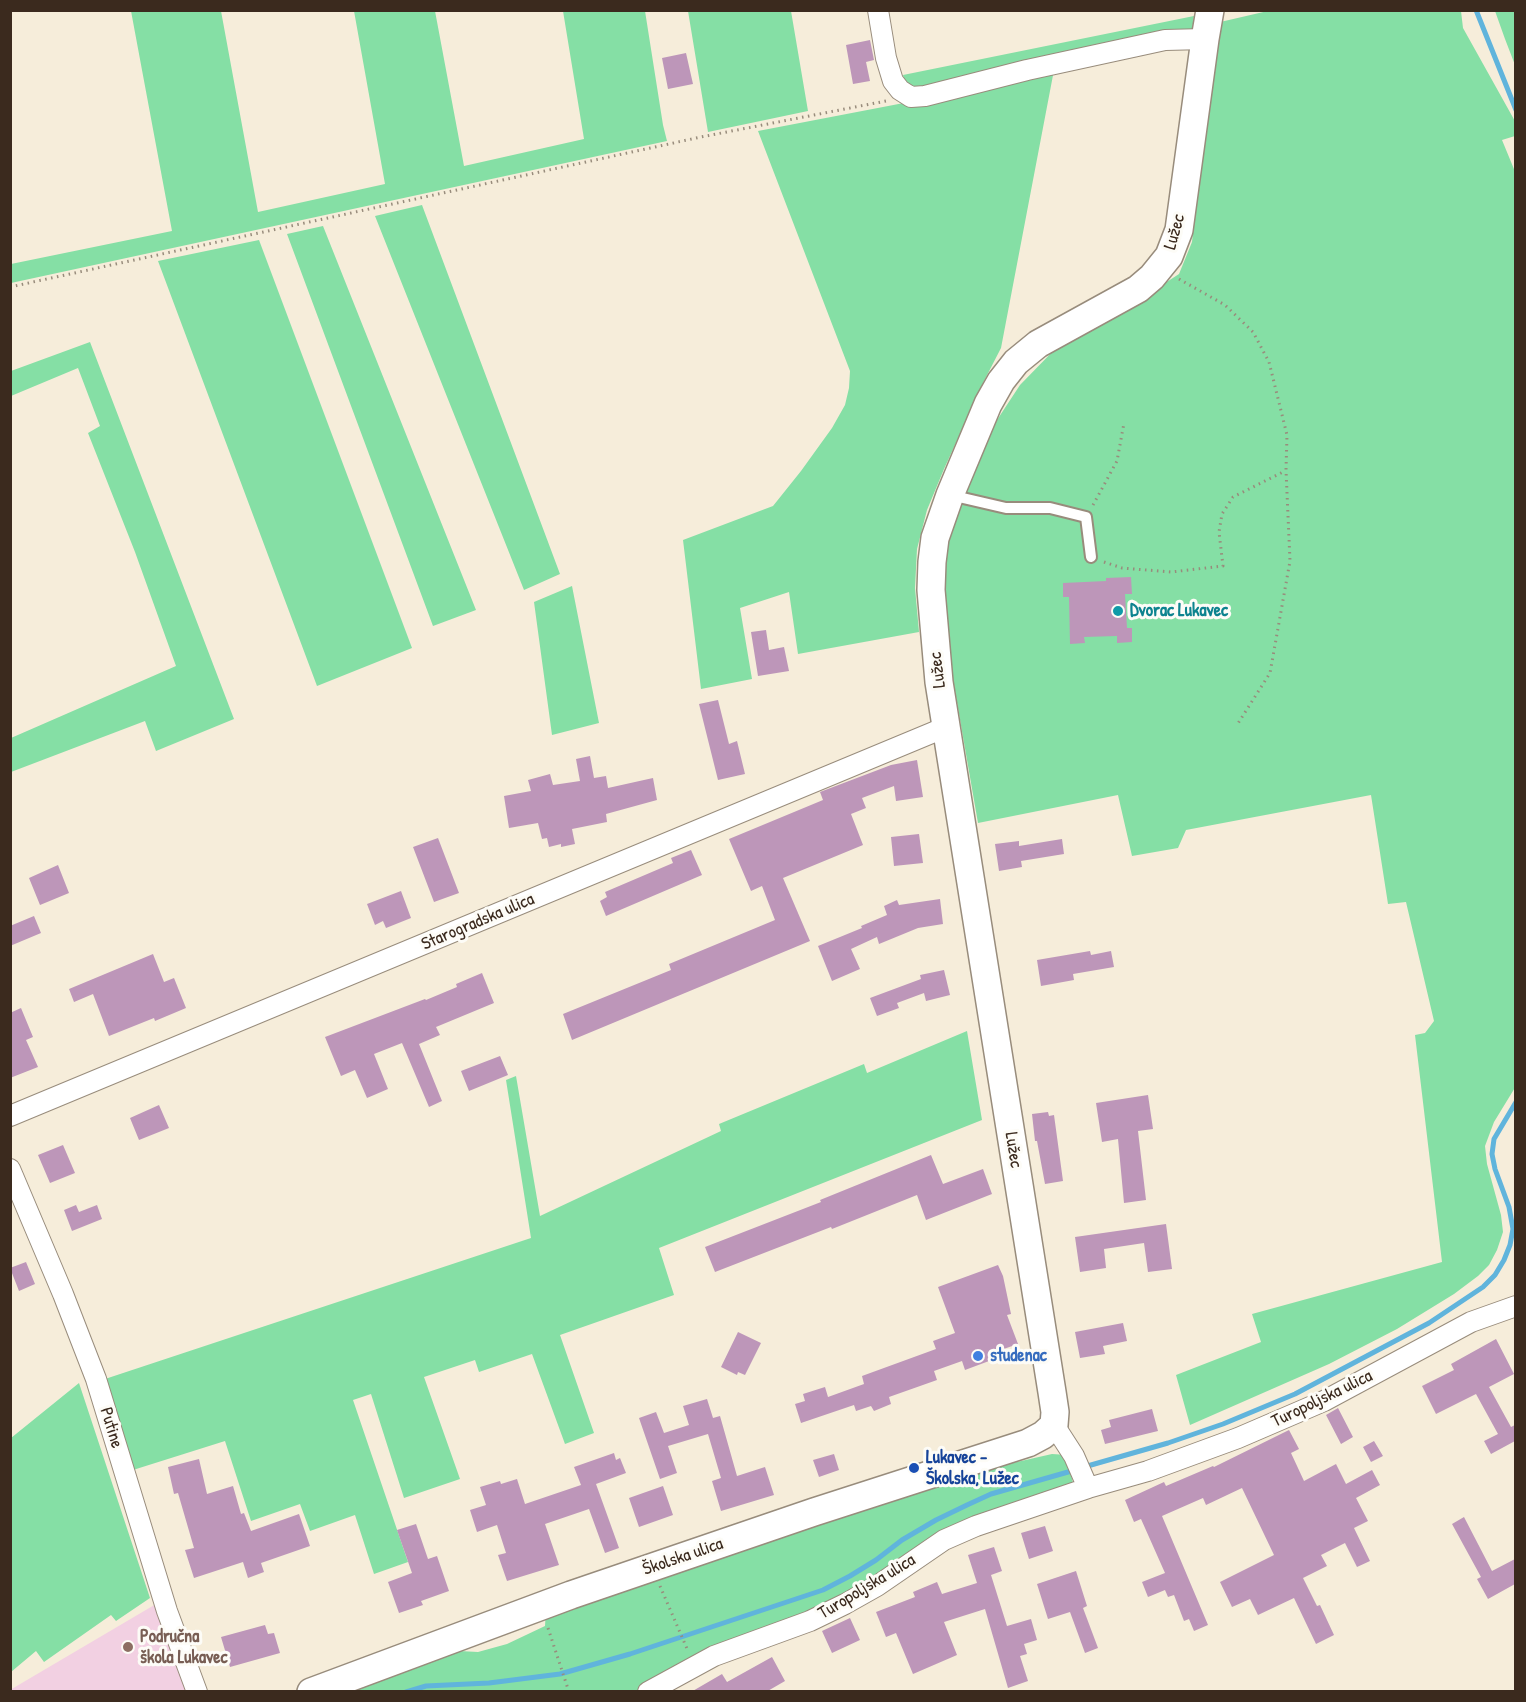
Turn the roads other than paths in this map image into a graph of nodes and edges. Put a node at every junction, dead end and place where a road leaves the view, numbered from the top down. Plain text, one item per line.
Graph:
1 (878, 10) edge
2 (1210, 10) edge
3 (1205, 39) junction
4 (950, 495) junction
5 (1091, 557) road end
6 (945, 728) junction
7 (10, 1116) edge
8 (10, 1169) edge
9 (1515, 1306) edge
10 (1054, 1425) junction
11 (1086, 1483) junction
12 (197, 1692) edge
13 (311, 1692) edge
14 (648, 1692) edge

1 - 3 street
2 - 3 street, Lužec
3 - 4 street, Lužec
4 - 5 lane
4 - 6 street, Lužec
6 - 7 street, Starogradska ulica
6 - 10 street, Lužec
8 - 12 street, Putine
9 - 11 street, Turopoljska ulica
10 - 11 street
10 - 13 street, Školska ulica
11 - 14 street, Turopoljska ulica

